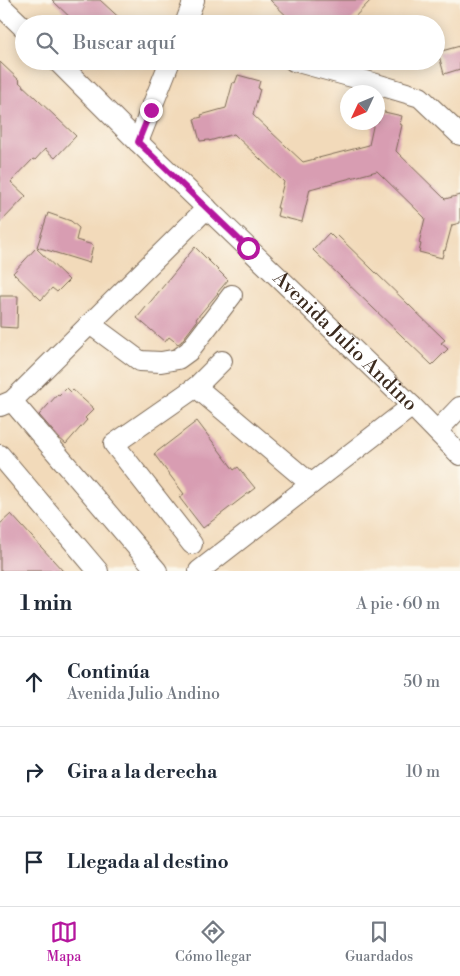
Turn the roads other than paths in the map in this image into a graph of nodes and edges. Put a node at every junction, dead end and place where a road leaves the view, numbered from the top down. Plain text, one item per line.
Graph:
1 (194, 0) edge
2 (0, 5) edge
3 (189, 15) edge
4 (15, 19) edge
5 (66, 70) edge
6 (166, 70) edge
7 (327, 70) edge
8 (460, 135) edge
9 (138, 142) junction
10 (207, 208) junction
11 (232, 295) dead end
12 (90, 324) junction
13 (222, 361) dead end
14 (196, 387) junction
15 (6, 404) edge
16 (412, 406) junction
17 (460, 407) edge
18 (437, 431) junction
19 (0, 455) edge
20 (460, 455) edge
21 (311, 484) junction
22 (192, 544) dead end
23 (98, 571) edge
24 (157, 571) edge
25 (198, 571) edge

1 - 3 street
2 - 4 street
5 - 9 street, Avenida Julio Andino
6 - 9 street
7 - 8 street
9 - 10 street, Avenida Julio Andino
10 - 12 street
10 - 16 street, Avenida Julio Andino
11 - 12 street
12 - 15 street
13 - 14 street
14 - 21 street
14 - 22 street
15 - 24 street
16 - 18 street, Avenida Julio Andino
16 - 21 street
17 - 18 street
18 - 20 street, Avenida Julio Andino
19 - 23 street
21 - 25 street

